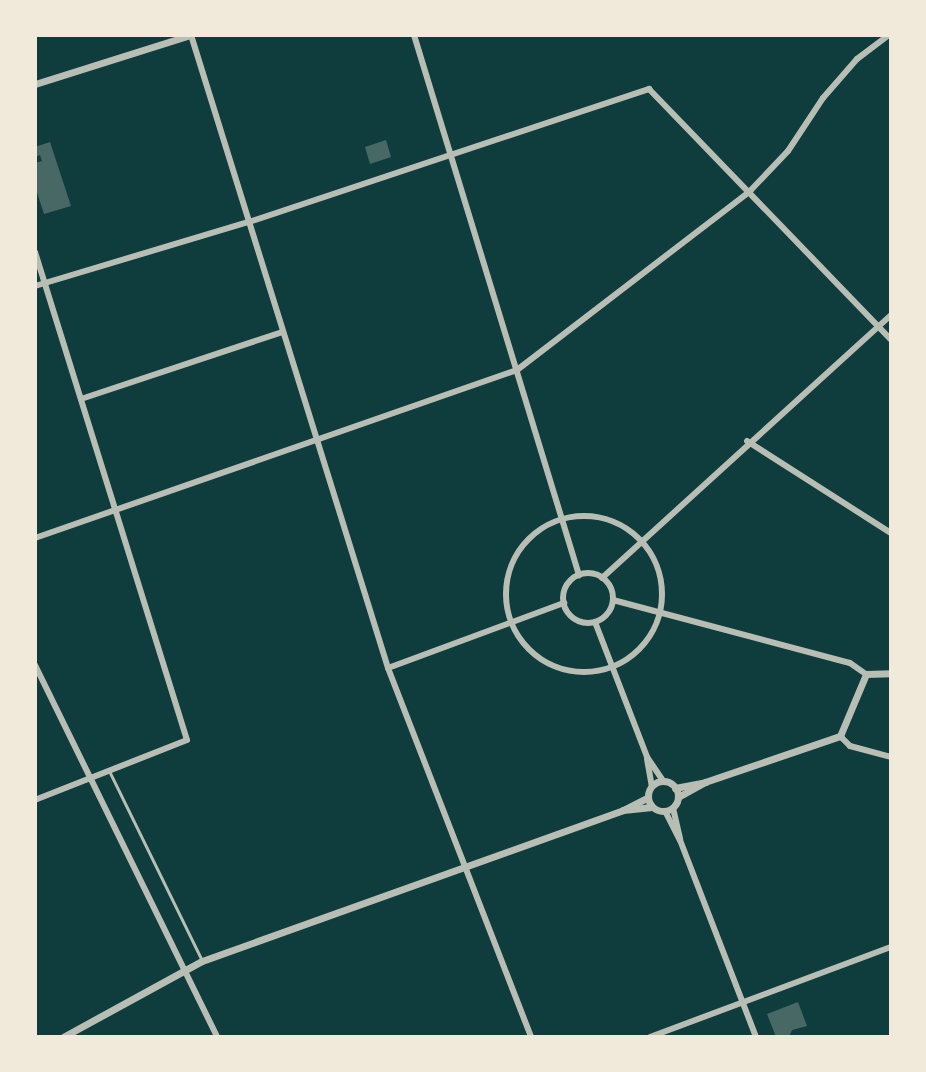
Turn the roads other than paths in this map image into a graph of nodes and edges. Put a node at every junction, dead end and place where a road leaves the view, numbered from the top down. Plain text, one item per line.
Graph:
1 (190, 35) edge
2 (414, 35) edge
3 (889, 35) edge
4 (35, 84) edge
5 (449, 154) junction
6 (750, 191) junction
7 (248, 222) junction
8 (35, 252) edge
9 (45, 283) junction
10 (35, 286) edge
11 (891, 315) edge
12 (879, 327) junction
13 (282, 332) junction
14 (891, 340) edge
15 (517, 370) junction
16 (81, 399) junction
17 (747, 441) junction
18 (316, 442) junction
19 (115, 510) junction
20 (562, 519) junction
21 (891, 533) edge
22 (35, 538) edge
23 (642, 541) junction
24 (579, 575) junction
25 (602, 578) junction
26 (613, 600) junction
27 (564, 603) junction
28 (660, 613) junction
29 (595, 622) junction
30 (512, 624) junction
31 (35, 665) edge
32 (388, 668) junction
33 (613, 668) junction
34 (866, 674) junction
35 (891, 674) edge
36 (840, 736) junction
37 (647, 757) junction
38 (891, 757) edge
39 (110, 771) junction
40 (89, 779) junction
41 (663, 781) junction
42 (705, 782) junction
43 (652, 786) junction
44 (675, 788) junction
45 (648, 797) junction
46 (678, 797) junction
47 (35, 800) edge
48 (652, 807) junction
49 (673, 808) junction
50 (623, 810) junction
51 (664, 811) junction
52 (680, 840) junction
53 (464, 867) junction
54 (891, 947) edge
55 (202, 961) junction
56 (182, 971) junction
57 (742, 1002) junction
58 (63, 1037) edge
59 (217, 1037) edge
60 (531, 1037) edge
61 (650, 1037) edge
62 (756, 1037) edge

1 - 4 street
1 - 7 street
2 - 5 street
3 - 6 street
5 - 6 street
5 - 7 street
5 - 15 street
6 - 12 street
6 - 15 street
7 - 9 street
7 - 13 street
8 - 9 street
9 - 10 street
9 - 16 street
11 - 12 street
12 - 14 street
12 - 17 street
13 - 16 street
13 - 18 street
15 - 18 street
15 - 20 street
16 - 19 street
17 - 21 street
17 - 23 street
18 - 19 street
18 - 32 street
19 - 22 street
19 - 39 street
20 - 23 street
20 - 24 street
20 - 30 street
23 - 25 street
23 - 28 street
24 - 25 street
24 - 27 street
25 - 26 street
26 - 28 street
26 - 29 street
27 - 29 street
27 - 30 street
28 - 33 street
28 - 34 street
29 - 33 street
30 - 32 street
30 - 33 street
31 - 40 street
32 - 53 street
33 - 37 street
34 - 35 street
34 - 36 street
36 - 38 street
36 - 42 street
37 - 41 street
37 - 43 street
39 - 40 street
39 - 55 lane
40 - 47 street
40 - 56 street
41 - 43 street
41 - 44 street
42 - 44 street
42 - 46 street
43 - 45 street
44 - 46 street
45 - 48 street
45 - 50 street
46 - 49 street
48 - 50 street
48 - 51 street
49 - 51 street
49 - 52 street
50 - 53 street
51 - 52 street
52 - 57 street
53 - 55 street
53 - 60 street
54 - 57 street
55 - 56 street
56 - 58 street
56 - 59 street
57 - 61 street
57 - 62 street

